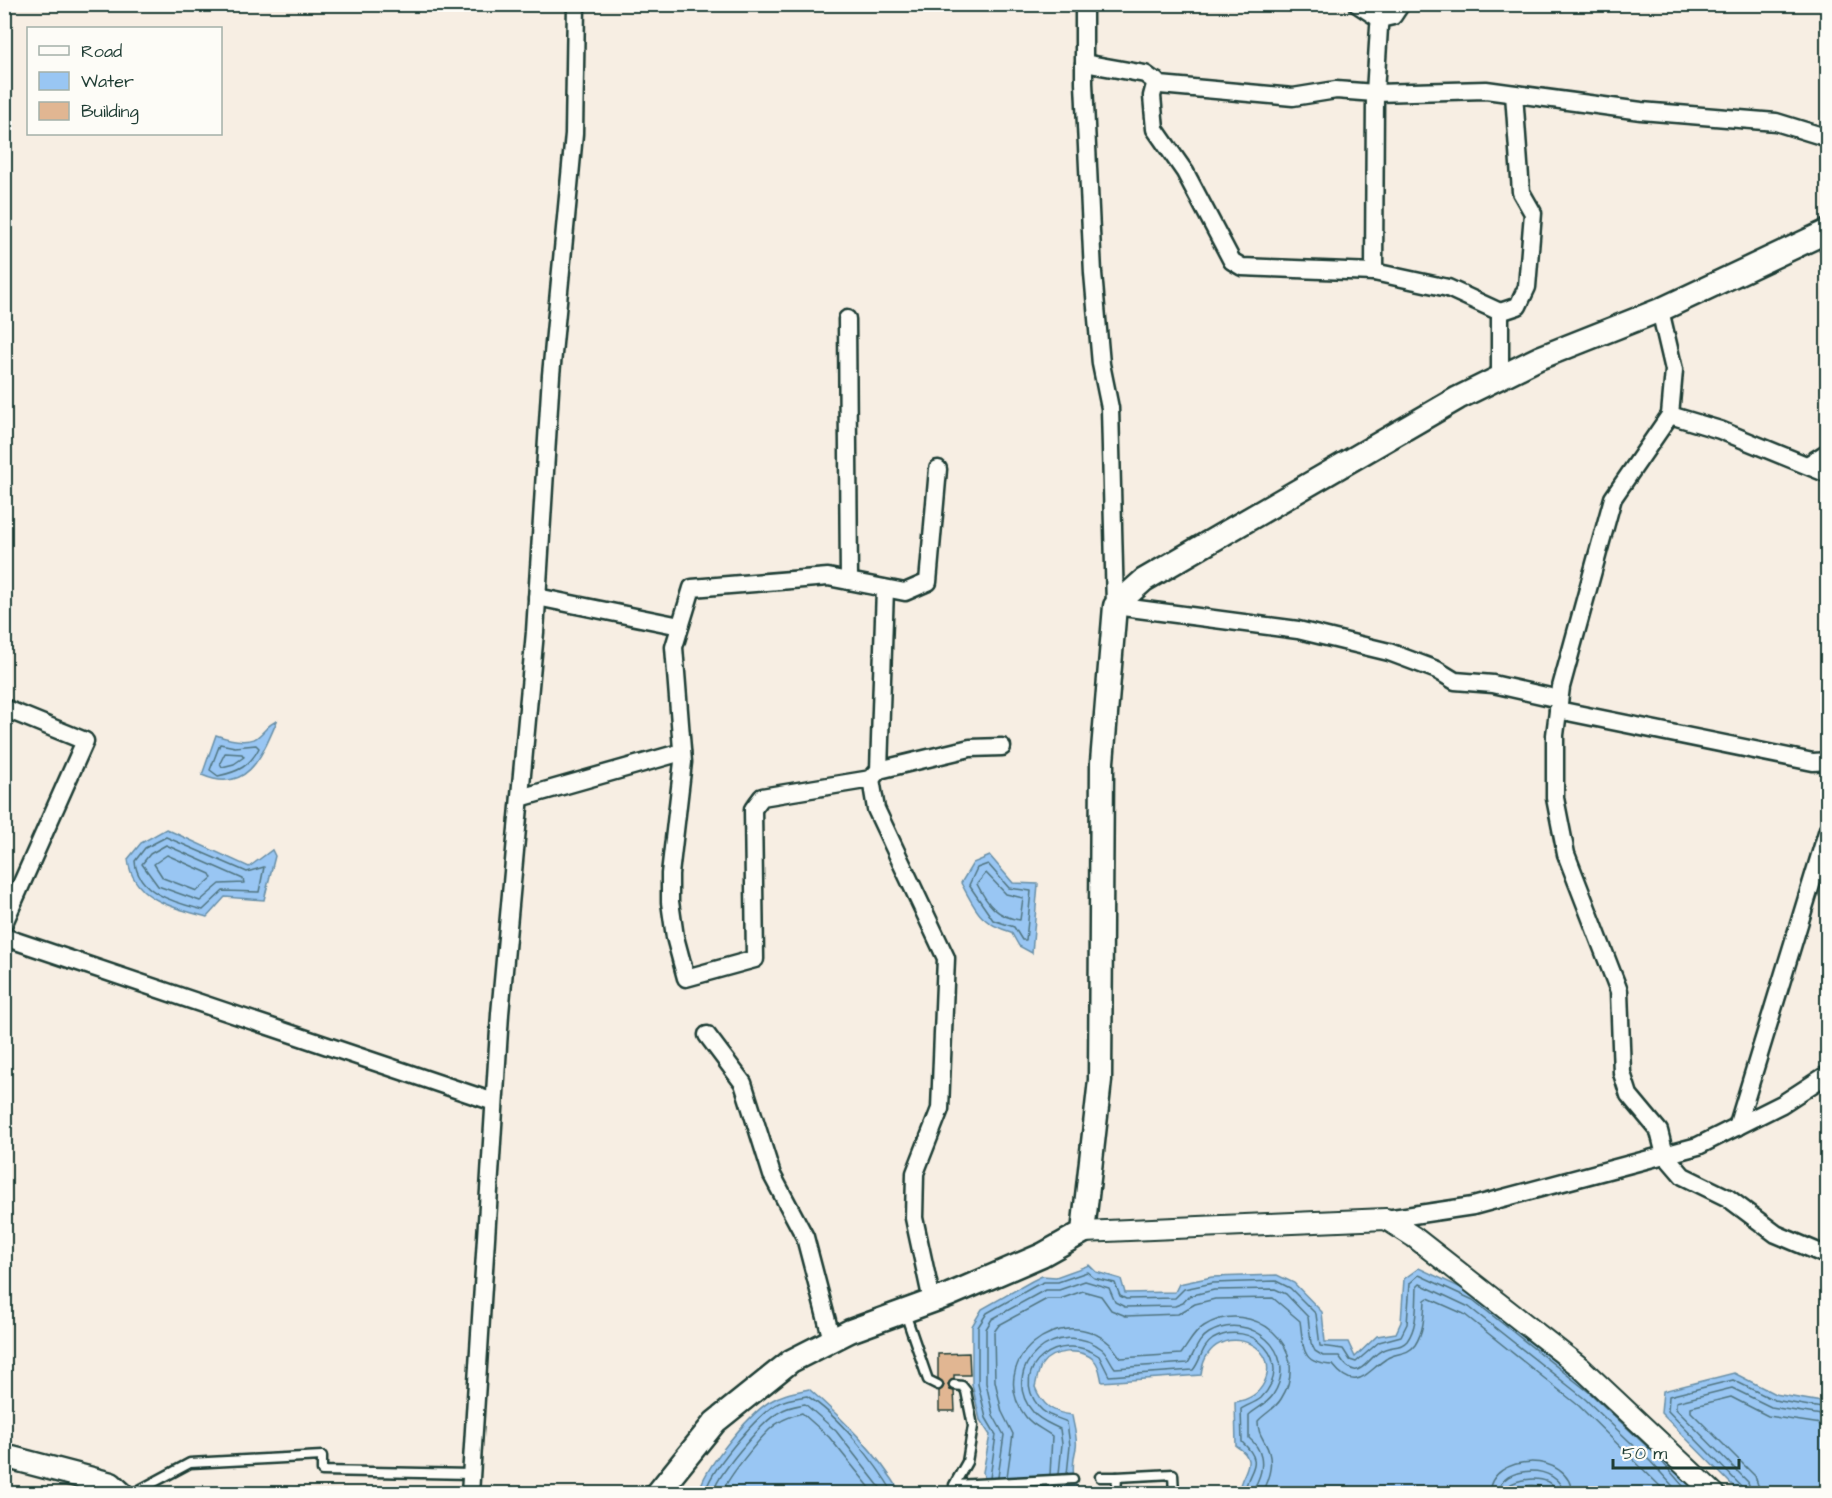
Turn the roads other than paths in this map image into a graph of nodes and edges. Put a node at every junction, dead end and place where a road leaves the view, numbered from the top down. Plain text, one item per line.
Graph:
1 (576, 4) edge
2 (1084, 4) edge
3 (1357, 4) edge
4 (1401, 4) edge
5 (1380, 19) junction
6 (1084, 63) junction
7 (1155, 81) junction
8 (1374, 93) junction
9 (1514, 94) junction
10 (1827, 138) edge
11 (1827, 231) edge
12 (1374, 272) junction
13 (1660, 310) junction
14 (1500, 312) junction
15 (847, 319) dead end
16 (1500, 377) junction
17 (1670, 415) junction
18 (1827, 452) edge
19 (1809, 464) junction
20 (938, 469) dead end
21 (1827, 474) edge
22 (849, 581) junction
23 (885, 588) junction
24 (537, 597) junction
25 (1115, 606) junction
26 (680, 626) junction
27 (1559, 705) junction
28 (4, 708) edge
29 (1002, 747) dead end
30 (682, 752) junction
31 (1827, 761) edge
32 (875, 774) junction
33 (520, 798) junction
34 (1827, 829) edge
35 (4, 923) edge
36 (4, 937) edge
37 (707, 1035) dead end
38 (1827, 1074) edge
39 (494, 1102) junction
40 (1737, 1127) junction
41 (1665, 1155) junction
42 (1386, 1219) junction
43 (1083, 1232) junction
44 (1827, 1256) edge
45 (932, 1301) junction
46 (904, 1311) junction
47 (832, 1340) junction
48 (939, 1385) dead end
49 (954, 1385) dead end
50 (4, 1456) edge
51 (471, 1474) junction
52 (1100, 1477) dead end
53 (1117, 1478) junction
54 (1069, 1480) dead end
55 (122, 1494) edge
56 (132, 1494) edge
57 (470, 1494) edge
58 (657, 1494) edge
59 (1116, 1494) edge
60 (1174, 1494) edge
61 (1715, 1494) edge

1 - 24 street
2 - 6 street
3 - 5 street
4 - 5 street
5 - 8 street
6 - 7 street
6 - 25 street
7 - 8 street
7 - 12 street
8 - 9 street
8 - 12 street
9 - 10 street
9 - 14 street
11 - 13 main road
12 - 14 street
13 - 16 main road
13 - 17 street
14 - 16 street
15 - 22 street
16 - 25 main road
17 - 19 street
17 - 27 street
18 - 19 street
19 - 21 street
20 - 23 street
22 - 23 street
22 - 26 street
23 - 32 street
24 - 26 street
24 - 33 street
25 - 27 street
25 - 43 main road
26 - 30 street
27 - 31 street
27 - 41 street
28 - 35 street
29 - 32 street
30 - 32 street
30 - 33 street
32 - 45 street
33 - 39 street
34 - 40 street
36 - 39 street
37 - 47 street
38 - 40 street
39 - 51 street
40 - 41 street
41 - 42 street
41 - 44 street
42 - 43 street
42 - 61 street
43 - 45 main road
45 - 46 main road
46 - 47 main road
46 - 48 lane
47 - 58 main road
49 - 54 lane
50 - 55 main road
51 - 56 lane
51 - 57 street
52 - 53 lane
53 - 59 lane
53 - 60 lane

